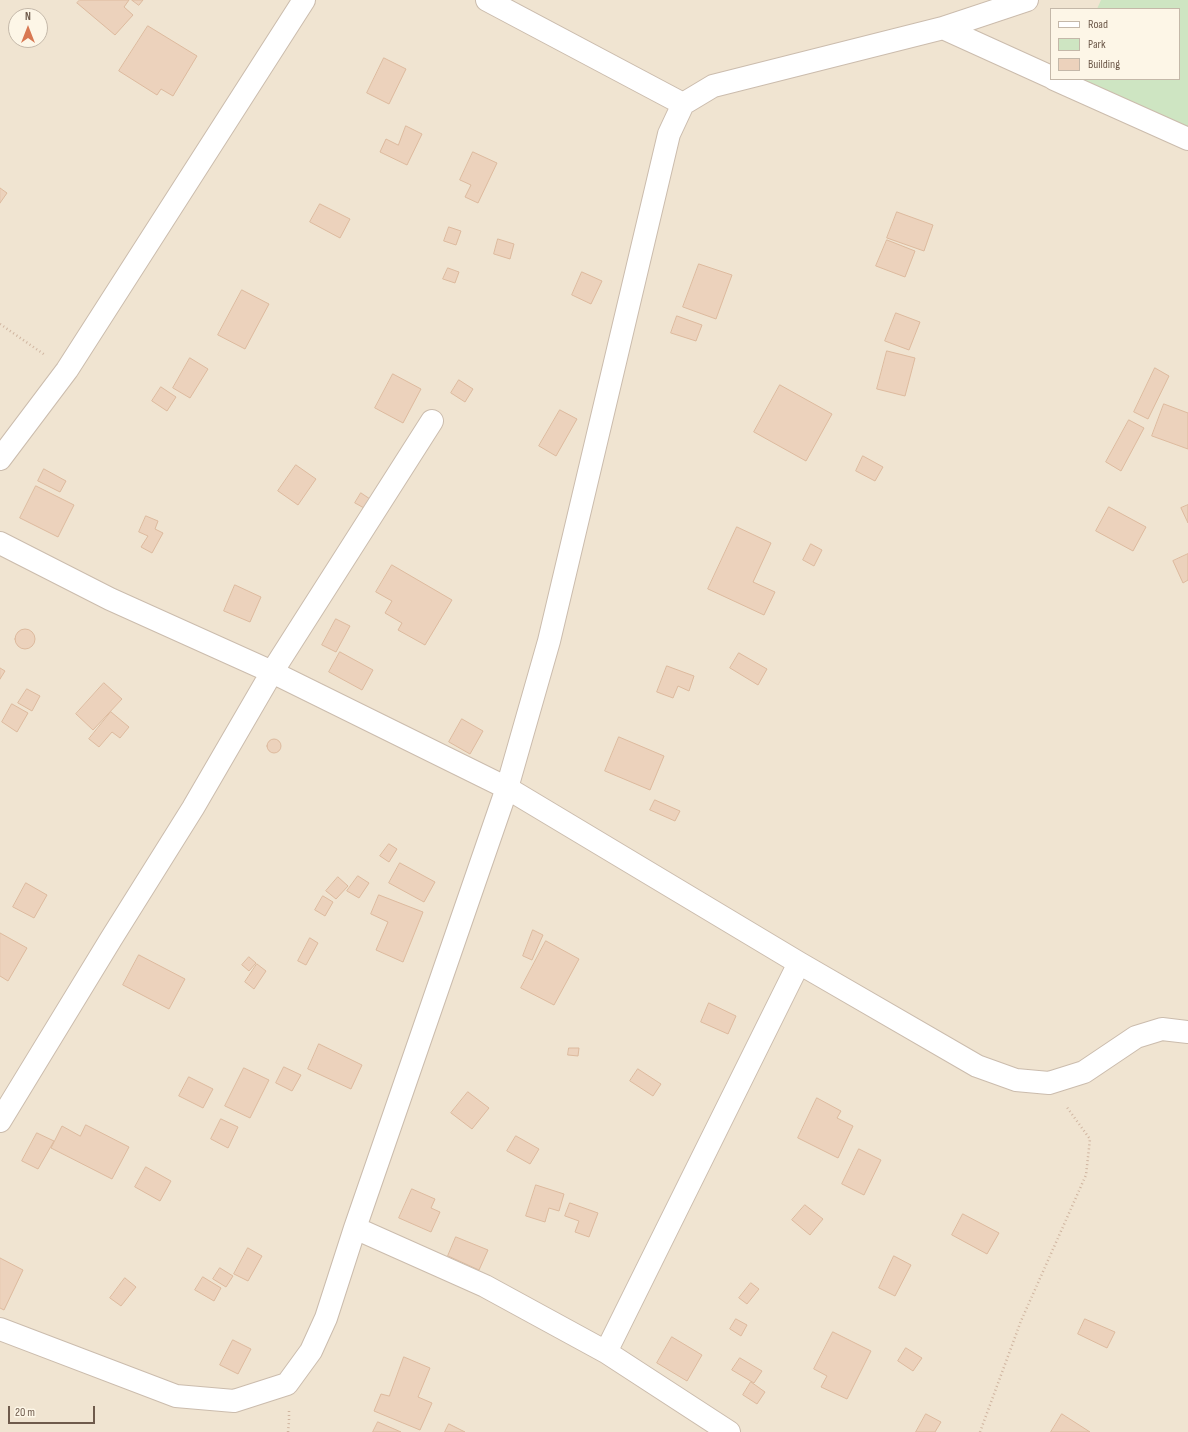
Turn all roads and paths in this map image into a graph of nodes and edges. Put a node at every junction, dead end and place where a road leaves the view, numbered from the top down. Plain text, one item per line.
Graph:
1 (304, 0) edge
2 (487, 0) edge
3 (1027, 0) edge
4 (943, 28) junction
5 (1050, 78) edge
6 (1056, 80) edge
7 (683, 104) junction
8 (1188, 139) edge
9 (0, 324) edge
10 (67, 370) junction
11 (432, 422) dead end
12 (0, 459) edge
13 (0, 543) edge
14 (272, 672) junction
15 (507, 788) junction
16 (799, 963) junction
17 (1188, 1032) edge
18 (1049, 1083) junction
19 (0, 1121) edge
20 (355, 1228) junction
21 (0, 1329) edge
22 (606, 1352) junction
23 (730, 1432) edge
24 (980, 1432) edge

1 - 10 street
2 - 7 street
3 - 4 street
4 - 5 street
4 - 7 street
6 - 8 street
7 - 15 street
9 - 10 path
10 - 12 street
11 - 14 street
13 - 14 street
14 - 15 street
14 - 19 street
15 - 16 street
15 - 20 street
16 - 18 street
16 - 22 street
17 - 18 street
18 - 24 path
20 - 21 street
20 - 22 street
22 - 23 street

